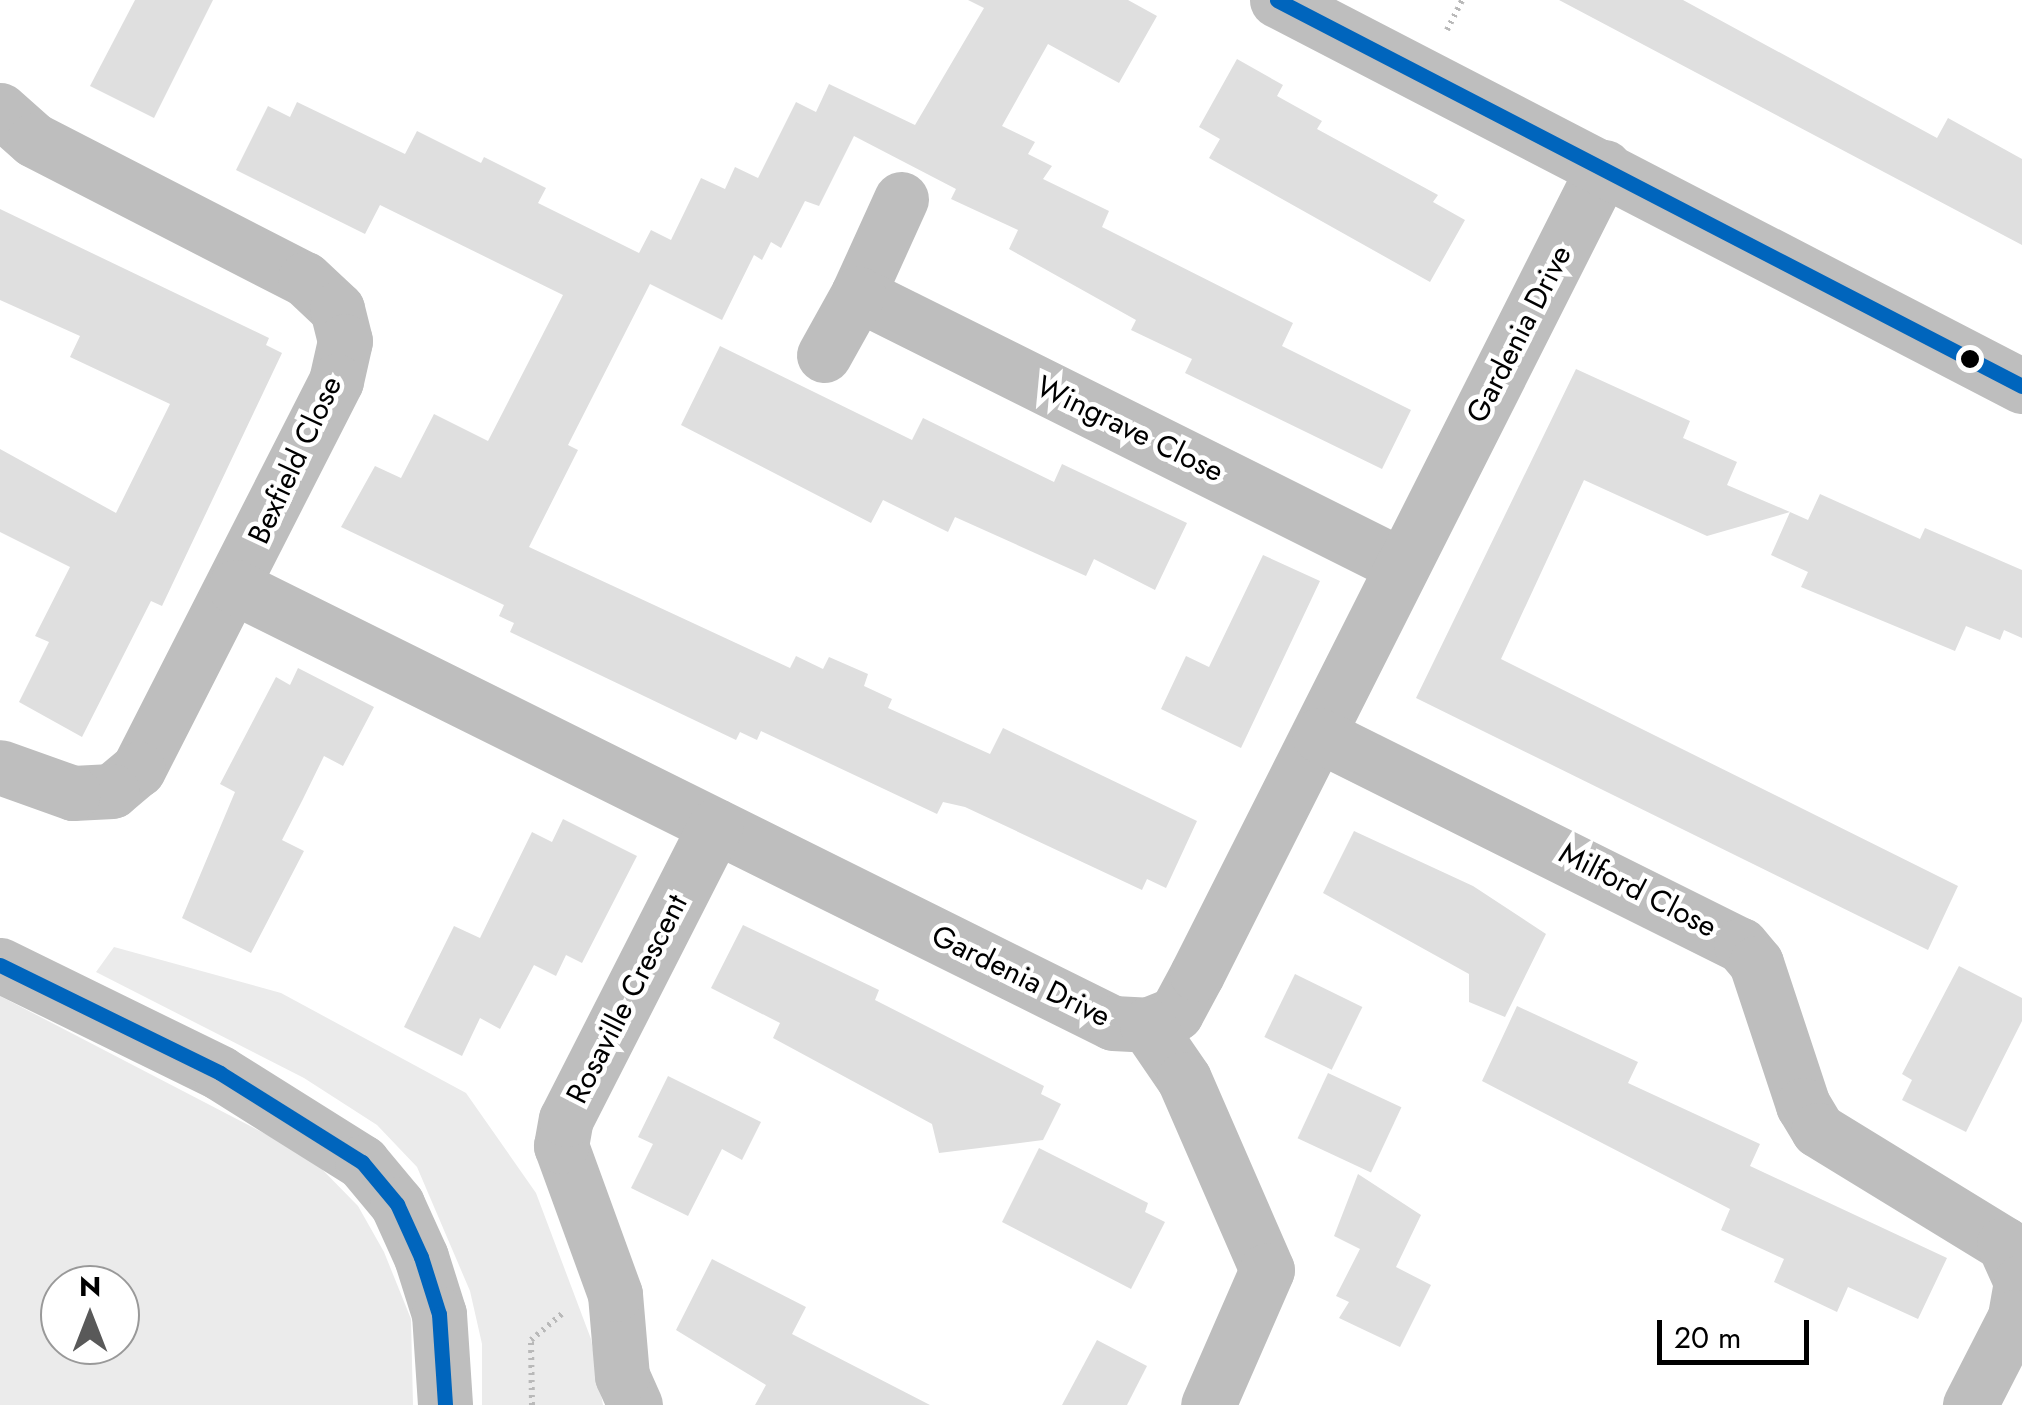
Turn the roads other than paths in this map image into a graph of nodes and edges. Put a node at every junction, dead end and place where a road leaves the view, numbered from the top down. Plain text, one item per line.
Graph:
1 (1277, 0) edge
2 (0, 110) edge
3 (1604, 167) junction
4 (901, 199) dead end
5 (858, 294) junction
6 (824, 355) dead end
7 (2022, 386) edge
8 (1401, 565) junction
9 (235, 586) junction
10 (1319, 735) junction
11 (0, 767) edge
12 (715, 826) junction
13 (0, 965) edge
14 (1147, 1025) junction
15 (445, 1405) edge
16 (635, 1405) edge
17 (1208, 1405) edge
18 (1970, 1405) edge

1 - 3 street
2 - 9 street, Bexfield Close
3 - 7 street
3 - 8 street, Gardenia Drive
4 - 5 street
5 - 6 street
5 - 8 street, Wingrave Close
8 - 10 street, Gardenia Drive
9 - 11 street, Bexfield Close
9 - 12 street, Gardenia Drive
10 - 14 street, Gardenia Drive
10 - 18 street, Milford Close
12 - 14 street, Gardenia Drive
12 - 16 street, Rosaville Crescent
13 - 15 street
14 - 17 street

